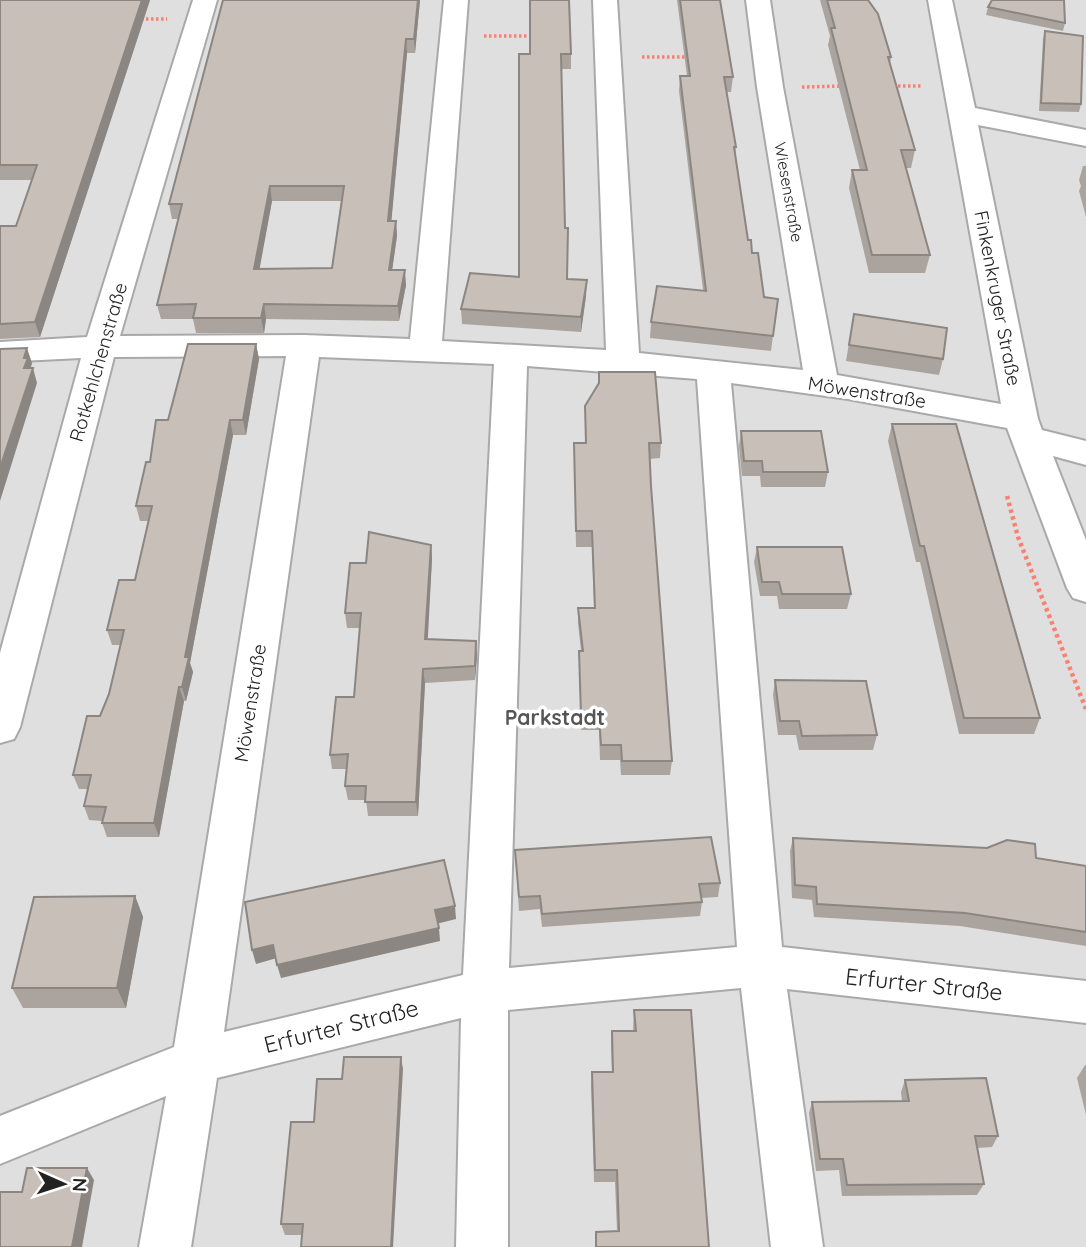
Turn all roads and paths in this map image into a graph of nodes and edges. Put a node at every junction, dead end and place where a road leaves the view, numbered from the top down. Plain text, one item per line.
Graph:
1 (456, 0) edge
2 (605, 0) edge
3 (758, 0) edge
4 (940, 0) edge
5 (203, 10) edge
6 (133, 19) edge
7 (535, 36) edge
8 (451, 37) junction
9 (606, 57) junction
10 (700, 57) edge
11 (851, 86) edge
12 (892, 86) edge
13 (770, 87) junction
14 (962, 100) junction
15 (1086, 138) edge
16 (101, 345) junction
17 (304, 345) junction
18 (425, 349) junction
19 (0, 352) edge
20 (510, 355) junction
21 (623, 361) junction
22 (713, 370) junction
23 (822, 384) junction
24 (1024, 428) junction
25 (1086, 453) edge
26 (1086, 588) edge
27 (0, 727) edge
28 (761, 965) junction
29 (485, 991) junction
30 (1086, 1002) edge
31 (196, 1061) junction
32 (0, 1140) edge
33 (166, 1247) edge
34 (482, 1247) edge
35 (797, 1247) edge

1 - 8 street
2 - 9 street
3 - 13 street, Wiesenstraße
4 - 14 street, Finkenkruger Straße
5 - 6 path
5 - 16 street, Rotkehlchenstraße
7 - 8 path
8 - 18 street
9 - 10 path
9 - 21 street
11 - 13 path
12 - 14 path
13 - 23 street, Wiesenstraße
14 - 15 street
14 - 24 street, Finkenkruger Straße
16 - 17 street, Möwenstraße
16 - 19 street, Möwenstraße
16 - 27 street, Rotkehlchenstraße
17 - 18 street, Möwenstraße
17 - 31 street, Möwenstraße
18 - 20 street, Möwenstraße
20 - 21 street, Möwenstraße
20 - 29 street
21 - 22 street, Möwenstraße
22 - 23 street, Möwenstraße
22 - 28 street
23 - 24 street, Möwenstraße
24 - 25 street, Möwenstraße
24 - 26 street, Finkenkruger Straße
28 - 29 street, Erfurter Straße
28 - 30 street, Erfurter Straße
28 - 35 street
29 - 31 street, Erfurter Straße
29 - 34 street
31 - 32 street, Erfurter Straße
31 - 33 street

